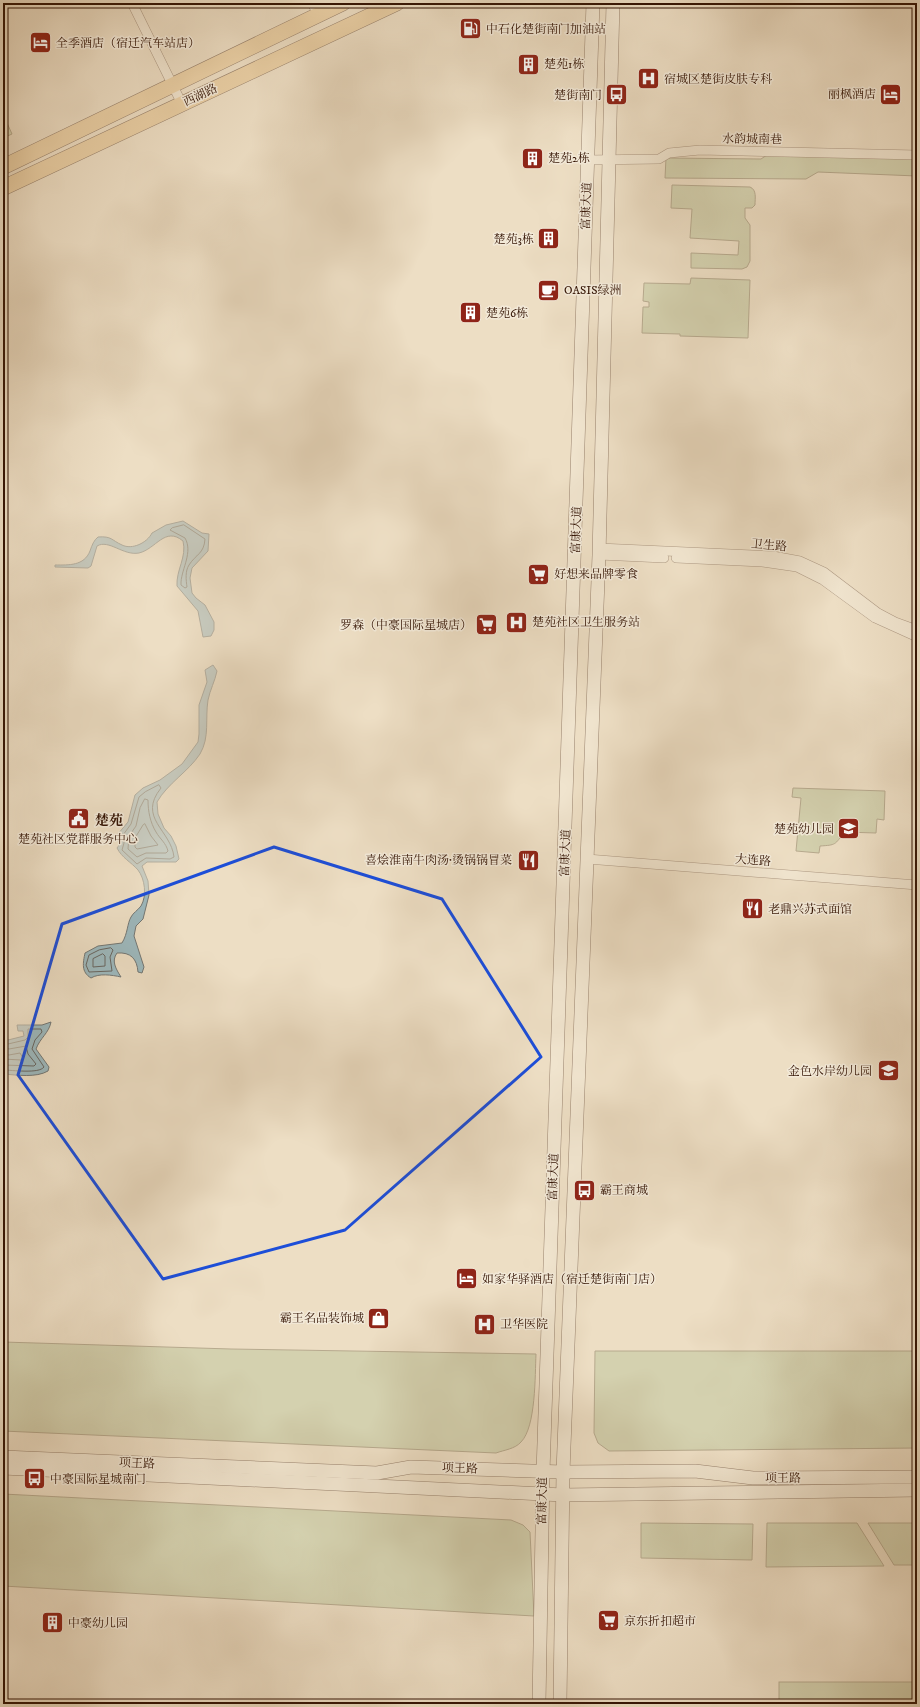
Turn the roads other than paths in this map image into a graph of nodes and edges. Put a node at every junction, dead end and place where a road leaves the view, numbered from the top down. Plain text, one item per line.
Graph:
1 (132, 3) edge
2 (343, 3) edge
3 (397, 3) edge
4 (593, 3) edge
5 (613, 3) edge
6 (315, 9) edge
7 (173, 85) junction
8 (182, 104) junction
9 (917, 155) edge
10 (588, 160) junction
11 (608, 160) junction
12 (3, 167) edge
13 (3, 188) edge
14 (599, 552) junction
15 (917, 630) edge
16 (917, 637) edge
17 (587, 859) junction
18 (917, 885) edge
19 (3, 1456) edge
20 (3, 1468) edge
21 (543, 1472) junction
22 (563, 1472) junction
23 (917, 1477) edge
24 (917, 1490) edge
25 (542, 1495) junction
26 (563, 1495) junction
27 (539, 1704) edge
28 (560, 1704) edge

1 - 7 street
2 - 6 main road, 西湖路
3 - 8 main road, 西湖路
4 - 10 street, 富康大道
5 - 11 street, 富康大道
6 - 7 main road, 西湖路
7 - 8 street
7 - 12 main road, 西湖路
8 - 13 main road, 西湖路
9 - 11 street, 水韵城南巷
10 - 11 street, 水韵城南巷
10 - 21 street, 富康大道
11 - 14 street, 富康大道
14 - 15 street, 卫生路
14 - 16 street, 卫生路
14 - 17 street, 富康大道
17 - 18 street, 大连路
17 - 22 street, 富康大道
19 - 21 street, 项王路
20 - 25 street, 项王路
21 - 22 street, 项王路
21 - 25 street, 富康大道
22 - 23 street, 项王路
22 - 26 street, 富康大道
24 - 26 street, 项王路
25 - 26 street, 项王路
25 - 27 street, 富康大道
26 - 28 street, 富康大道

